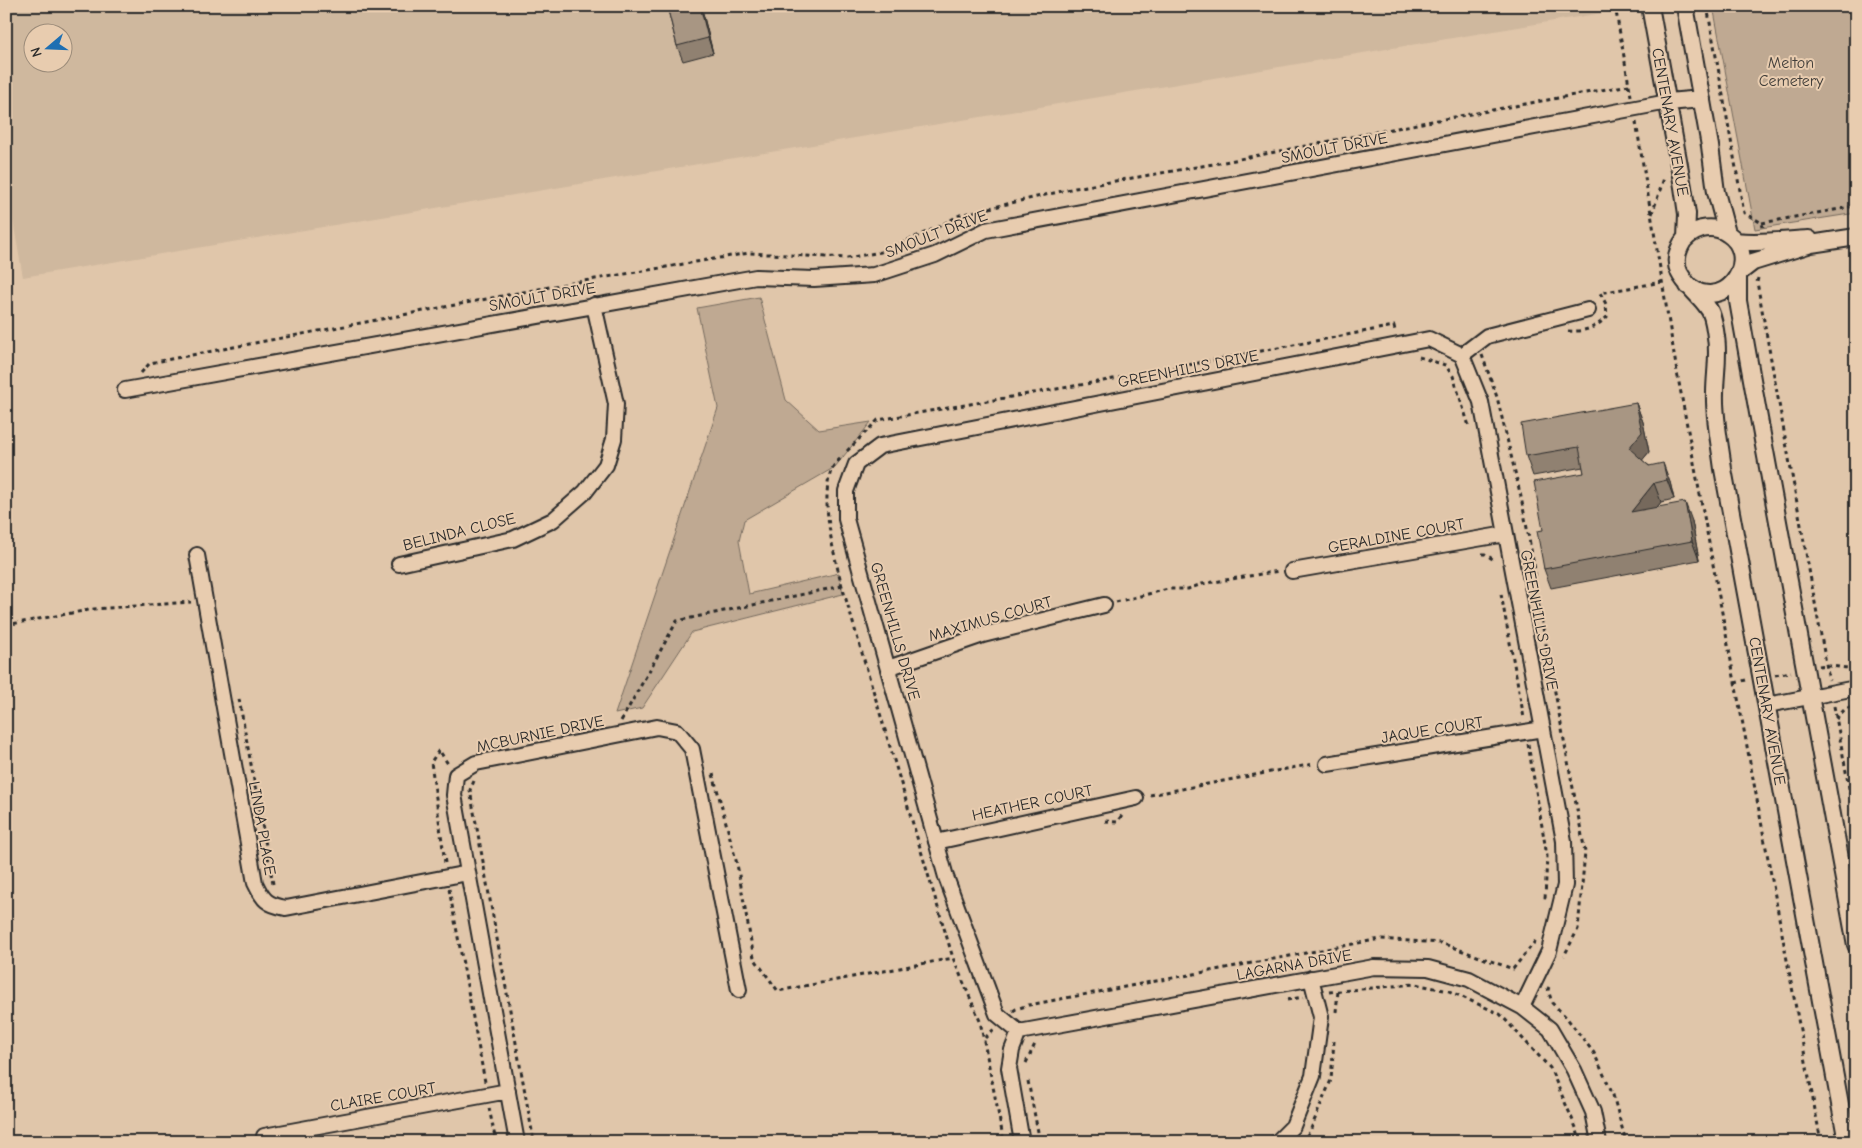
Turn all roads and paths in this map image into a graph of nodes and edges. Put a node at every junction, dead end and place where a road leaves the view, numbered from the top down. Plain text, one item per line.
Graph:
1 (1615, 6) edge
2 (1650, 6) edge
3 (1684, 6) edge
4 (1707, 6) edge
5 (1629, 86) junction
6 (1702, 98) junction
7 (1668, 102) junction
8 (1634, 108) junction
9 (1856, 206) edge
10 (1762, 223) junction
11 (1732, 237) junction
12 (1856, 237) edge
13 (1686, 238) junction
14 (1831, 241) junction
15 (1766, 242) junction
16 (1739, 274) junction
17 (1759, 276) dead end
18 (1662, 282) junction
19 (1688, 286) junction
20 (594, 305) junction
21 (1588, 310) dead end
22 (1562, 328) dead end
23 (1399, 345) junction
24 (1485, 350) dead end
25 (1462, 355) junction
26 (125, 390) joint
27 (1471, 430) dead end
28 (1506, 534) junction
29 (1492, 536) junction
30 (197, 555) dead end
31 (1475, 555) dead end
32 (1494, 560) junction
33 (399, 564) dead end
34 (1496, 569) dead end
35 (1292, 571) joint
36 (842, 586) junction
37 (1500, 588) dead end
38 (206, 602) junction
39 (1104, 604) joint
40 (6, 625) edge
41 (1826, 665) junction
42 (1856, 668) edge
43 (1804, 669) junction
44 (890, 674) junction
45 (1762, 677) junction
46 (1735, 683) junction
47 (872, 684) junction
48 (1856, 688) edge
49 (1831, 693) junction
50 (238, 694) dead end
51 (1809, 696) junction
52 (1766, 705) junction
53 (1856, 706) edge
54 (1836, 719) junction
55 (1543, 729) junction
56 (1526, 732) junction
57 (622, 734) junction
58 (1523, 749) dead end
59 (1530, 753) junction
60 (1327, 764) joint
61 (712, 770) dead end
62 (477, 773) dead end
63 (456, 775) junction
64 (1136, 798) junction
65 (1104, 821) dead end
66 (1856, 826) edge
67 (936, 842) junction
68 (468, 873) junction
69 (946, 877) junction
70 (929, 881) junction
71 (448, 883) junction
72 (440, 890) dead end
73 (1544, 905) dead end
74 (278, 907) junction
75 (1538, 937) dead end
76 (1856, 945) edge
77 (953, 958) junction
78 (1560, 963) dead end
79 (1310, 978) junction
80 (1552, 980) dead end
81 (740, 990) dead end
82 (1315, 995) junction
83 (1286, 1000) dead end
84 (1522, 1007) junction
85 (1004, 1020) junction
86 (1019, 1032) junction
87 (985, 1038) junction
88 (1036, 1043) dead end
89 (1025, 1065) dead end
90 (1027, 1074) dead end
91 (508, 1092) junction
92 (487, 1095) junction
93 (1839, 1098) junction
94 (1856, 1105) edge
95 (264, 1136) dead end
96 (496, 1142) edge
97 (517, 1142) edge
98 (534, 1142) edge
99 (1004, 1142) edge
100 (1022, 1142) edge
101 (1040, 1142) edge
102 (1223, 1142) edge
103 (1232, 1142) edge
104 (1277, 1142) edge
105 (1580, 1142) edge
106 (1599, 1142) edge
107 (1626, 1142) edge
108 (1821, 1142) edge
109 (1847, 1142) edge

1 - 5 path
2 - 7 street, CENTENARY AVENUE
3 - 6 street, CENTENARY AVENUE
4 - 10 path
5 - 8 path
5 - 26 path
6 - 7 street
6 - 11 street, CENTENARY AVENUE
7 - 8 street, SMOULT DRIVE
7 - 13 street, CENTENARY AVENUE
8 - 18 path
8 - 20 street, SMOULT DRIVE
9 - 10 path
10 - 15 path
11 - 13 street
11 - 15 street
11 - 16 street
12 - 14 street
13 - 19 street
14 - 15 street
14 - 16 street
16 - 19 street
16 - 43 street
17 - 41 path
18 - 22 path
18 - 46 path
19 - 45 street, CENTENARY AVENUE
20 - 26 street, SMOULT DRIVE
20 - 33 street, BELINDA CLOSE
21 - 25 street
23 - 25 street, GREENHILLS DRIVE
23 - 27 path
23 - 36 path
23 - 44 street, GREENHILLS DRIVE
24 - 78 path
25 - 28 street, GREENHILLS DRIVE
28 - 29 street, GERALDINE COURT
28 - 55 street, GREENHILLS DRIVE
29 - 32 path
29 - 35 street, GERALDINE COURT
30 - 38 street, LINDA PLACE
31 - 32 path
32 - 34 path
35 - 39 path
36 - 47 path
36 - 57 path
37 - 56 path
38 - 40 path
38 - 74 street, LINDA PLACE
39 - 44 street, MAXIMUS COURT
41 - 42 path
41 - 43 path
41 - 49 path
43 - 45 path
43 - 51 street
44 - 47 path
44 - 67 street, GREENHILLS DRIVE
45 - 46 path
45 - 52 street, CENTENARY AVENUE
46 - 108 path
47 - 70 path
48 - 49 street
49 - 51 street
49 - 54 path
50 - 74 path
51 - 52 street
51 - 76 street
52 - 93 street, CENTENARY AVENUE
53 - 54 path
54 - 66 path
55 - 56 street, JAQUE COURT
55 - 84 street, GREENHILLS DRIVE
56 - 59 path
56 - 60 street, JAQUE COURT
57 - 63 street, MCBURNIE DRIVE
57 - 81 street, MCBURNIE DRIVE
58 - 59 path
59 - 73 path
60 - 64 path
61 - 77 path
62 - 98 path
63 - 68 street
63 - 71 path
64 - 65 path
64 - 67 street, HEATHER COURT
67 - 69 street, GREENHILLS DRIVE
68 - 71 street
68 - 91 street
69 - 70 path
69 - 85 street, GREENHILLS DRIVE
70 - 77 path
71 - 72 path
71 - 74 street
71 - 92 path
75 - 85 path
77 - 87 path
79 - 82 street
79 - 84 street, LAGARNA DRIVE
79 - 86 street, LAGARNA DRIVE
80 - 107 path
82 - 83 path
82 - 104 street
82 - 105 path
84 - 106 street, LAGARNA DRIVE
85 - 86 street, GREENHILLS DRIVE
85 - 87 path
86 - 100 street
87 - 99 path
88 - 89 path
90 - 101 path
91 - 92 street, CLAIRE COURT
91 - 97 street
92 - 95 street, CLAIRE COURT
92 - 96 path
93 - 94 street
93 - 109 street, CENTENARY AVENUE
102 - 103 path

